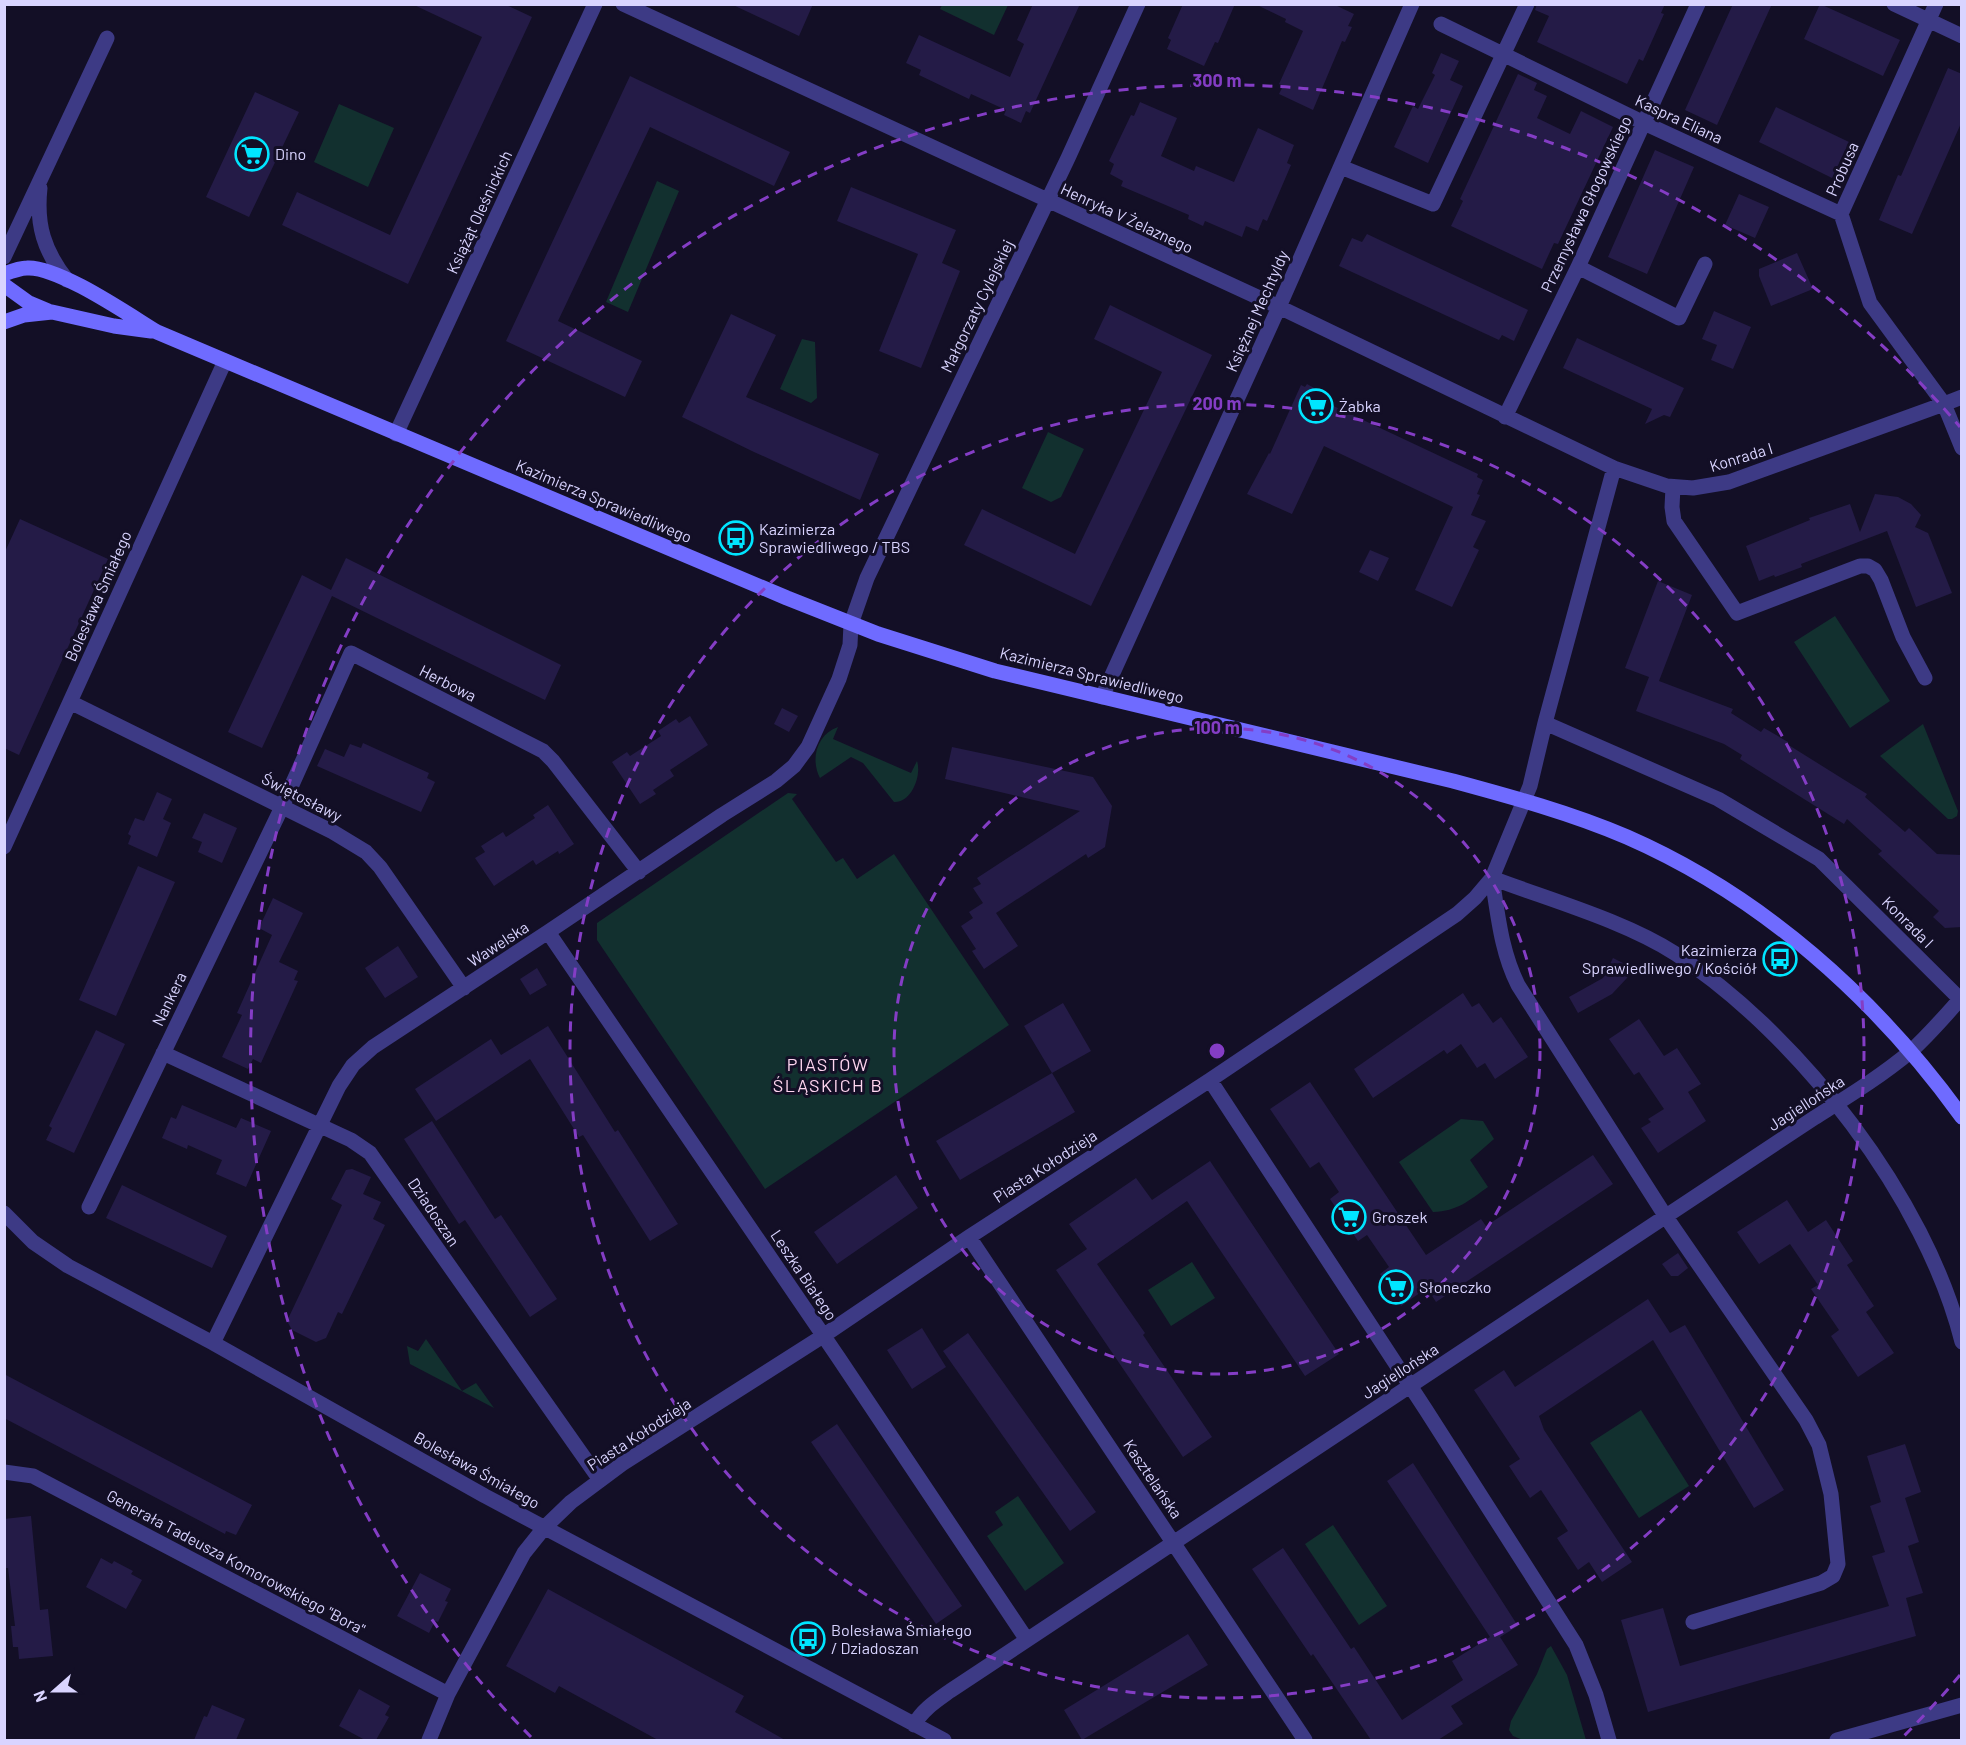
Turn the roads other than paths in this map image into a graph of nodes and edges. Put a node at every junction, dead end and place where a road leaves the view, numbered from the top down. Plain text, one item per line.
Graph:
1 (595, 4) edge
2 (624, 4) edge
3 (1138, 4) edge
4 (1412, 4) edge
5 (1527, 4) edge
6 (1698, 4) edge
7 (1894, 4) edge
8 (1936, 4) edge
9 (1929, 20) junction
10 (1441, 24) dead end
11 (1962, 36) edge
12 (107, 38) dead end
13 (1503, 55) junction
14 (1644, 123) junction
15 (1341, 167) junction
16 (42, 177) junction
17 (1048, 200) junction
18 (1841, 214) junction
19 (4, 257) edge
20 (1705, 264) dead end
21 (1578, 267) junction
22 (4, 274) edge
23 (67, 280) junction
24 (4, 285) edge
25 (1279, 307) junction
26 (52, 312) junction
27 (4, 322) edge
28 (157, 332) junction
29 (225, 361) junction
30 (1962, 397) edge
31 (1944, 404) junction
32 (1504, 417) junction
33 (396, 434) junction
34 (1962, 448) edge
35 (1614, 468) junction
36 (1673, 487) junction
37 (851, 624) junction
38 (1925, 678) dead end
39 (1102, 697) junction
40 (70, 702) junction
41 (1545, 723) junction
42 (1524, 801) junction
43 (282, 807) junction
44 (4, 847) edge
45 (639, 872) junction
46 (1492, 878) junction
47 (548, 932) junction
48 (464, 988) junction
49 (1961, 998) edge
50 (1911, 1051) junction
51 (163, 1053) junction
52 (1210, 1080) junction
53 (1836, 1104) junction
54 (1962, 1117) edge
55 (319, 1125) junction
56 (89, 1207) dead end
57 (4, 1213) edge
58 (1666, 1217) junction
59 (969, 1237) junction
60 (823, 1336) junction
61 (1962, 1342) edge
62 (213, 1343) junction
63 (1410, 1386) junction
64 (4, 1472) edge
65 (600, 1480) junction
66 (544, 1528) junction
67 (1174, 1543) junction
68 (1693, 1622) dead end
69 (1027, 1640) junction
70 (448, 1694) junction
71 (1962, 1705) edge
72 (914, 1725) junction
73 (429, 1740) edge
74 (944, 1740) edge
75 (1305, 1740) edge
76 (1610, 1740) edge
77 (1838, 1740) edge

1 - 33 street, Książąt Oleśnickich
2 - 17 street, Henryka V Żelaznego
3 - 17 street, Małgorzaty Cylejskiej
4 - 15 street, Księżnej Mechtyldy
5 - 13 street
6 - 14 street, Przemysława Głogowskiego
7 - 9 street
8 - 9 street, Probusa
9 - 11 street
9 - 18 street, Probusa
10 - 13 street, Kaspra Eliana
12 - 16 street
13 - 14 street, Kaspra Eliana
13 - 15 street
14 - 18 street, Kaspra Eliana
14 - 21 street, Przemysława Głogowskiego
15 - 25 street, Księżnej Mechtyldy
16 - 19 street
16 - 23 street
17 - 25 street, Henryka V Żelaznego
17 - 37 street, Małgorzaty Cylejskiej
18 - 31 street, Probusa
20 - 21 street
21 - 32 street, Przemysława Głogowskiego
22 - 23 street, Kazimierza Sprawiedliwego
23 - 28 street, Kazimierza Sprawiedliwego
24 - 26 street, Kazimierza Sprawiedliwego
25 - 32 street, Henryka V Żelaznego
25 - 39 street, Księżnej Mechtyldy
26 - 27 street, Kazimierza Sprawiedliwego
26 - 28 street, Kazimierza Sprawiedliwego
28 - 29 street, Kazimierza Sprawiedliwego
29 - 33 street, Kazimierza Sprawiedliwego
29 - 40 street, Bolesława Śmiałego
30 - 31 street, Konrada I
31 - 34 street
31 - 36 street, Konrada I
32 - 35 street, Henryka V Żelaznego
33 - 37 street, Kazimierza Sprawiedliwego
35 - 36 street, Konrada I
35 - 41 street
36 - 38 street
37 - 39 street, Kazimierza Sprawiedliwego
37 - 45 street, Wawelska
39 - 42 street, Kazimierza Sprawiedliwego
40 - 43 street, Świętosławy
40 - 44 street, Bolesława Śmiałego
41 - 42 street
41 - 49 street, Konrada I
42 - 46 street, Piasta Kołodzieja
42 - 50 street, Kazimierza Sprawiedliwego
43 - 45 street, Herbowa
43 - 48 street, Świętosławy
43 - 51 street, Nankera
45 - 47 street, Wawelska
46 - 52 street, Piasta Kołodzieja
46 - 53 street
46 - 58 street
47 - 48 street, Wawelska
47 - 60 street, Leszka Białego
48 - 55 street, Wawelska
49 - 50 street, Konrada I
50 - 53 street, Jagiellońska
50 - 54 street, Kazimierza Sprawiedliwego
51 - 55 street, Dziadoszan
51 - 56 street, Nankera
52 - 59 street, Piasta Kołodzieja
52 - 63 street
53 - 58 street, Jagiellońska
53 - 61 street
55 - 62 street, Wawelska
55 - 65 street, Dziadoszan
57 - 62 street, Bolesława Śmiałego
58 - 63 street, Jagiellońska
58 - 68 street
59 - 60 street, Piasta Kołodzieja
59 - 67 street, Kasztelańska
60 - 65 street, Piasta Kołodzieja
60 - 69 street, Leszka Białego
62 - 66 street, Bolesława Śmiałego
63 - 67 street, Jagiellońska
63 - 76 street
64 - 70 street, Generała Tadeusza Komorowskiego "Bora"
65 - 66 street, Piasta Kołodzieja
66 - 70 street, Piasta Kołodzieja
66 - 72 street, Bolesława Śmiałego
67 - 69 street, Jagiellońska
67 - 75 street, Kasztelańska
69 - 72 street, Jagiellońska
70 - 73 street, Piasta Kołodzieja
71 - 77 street
72 - 74 street, Bolesława Śmiałego

